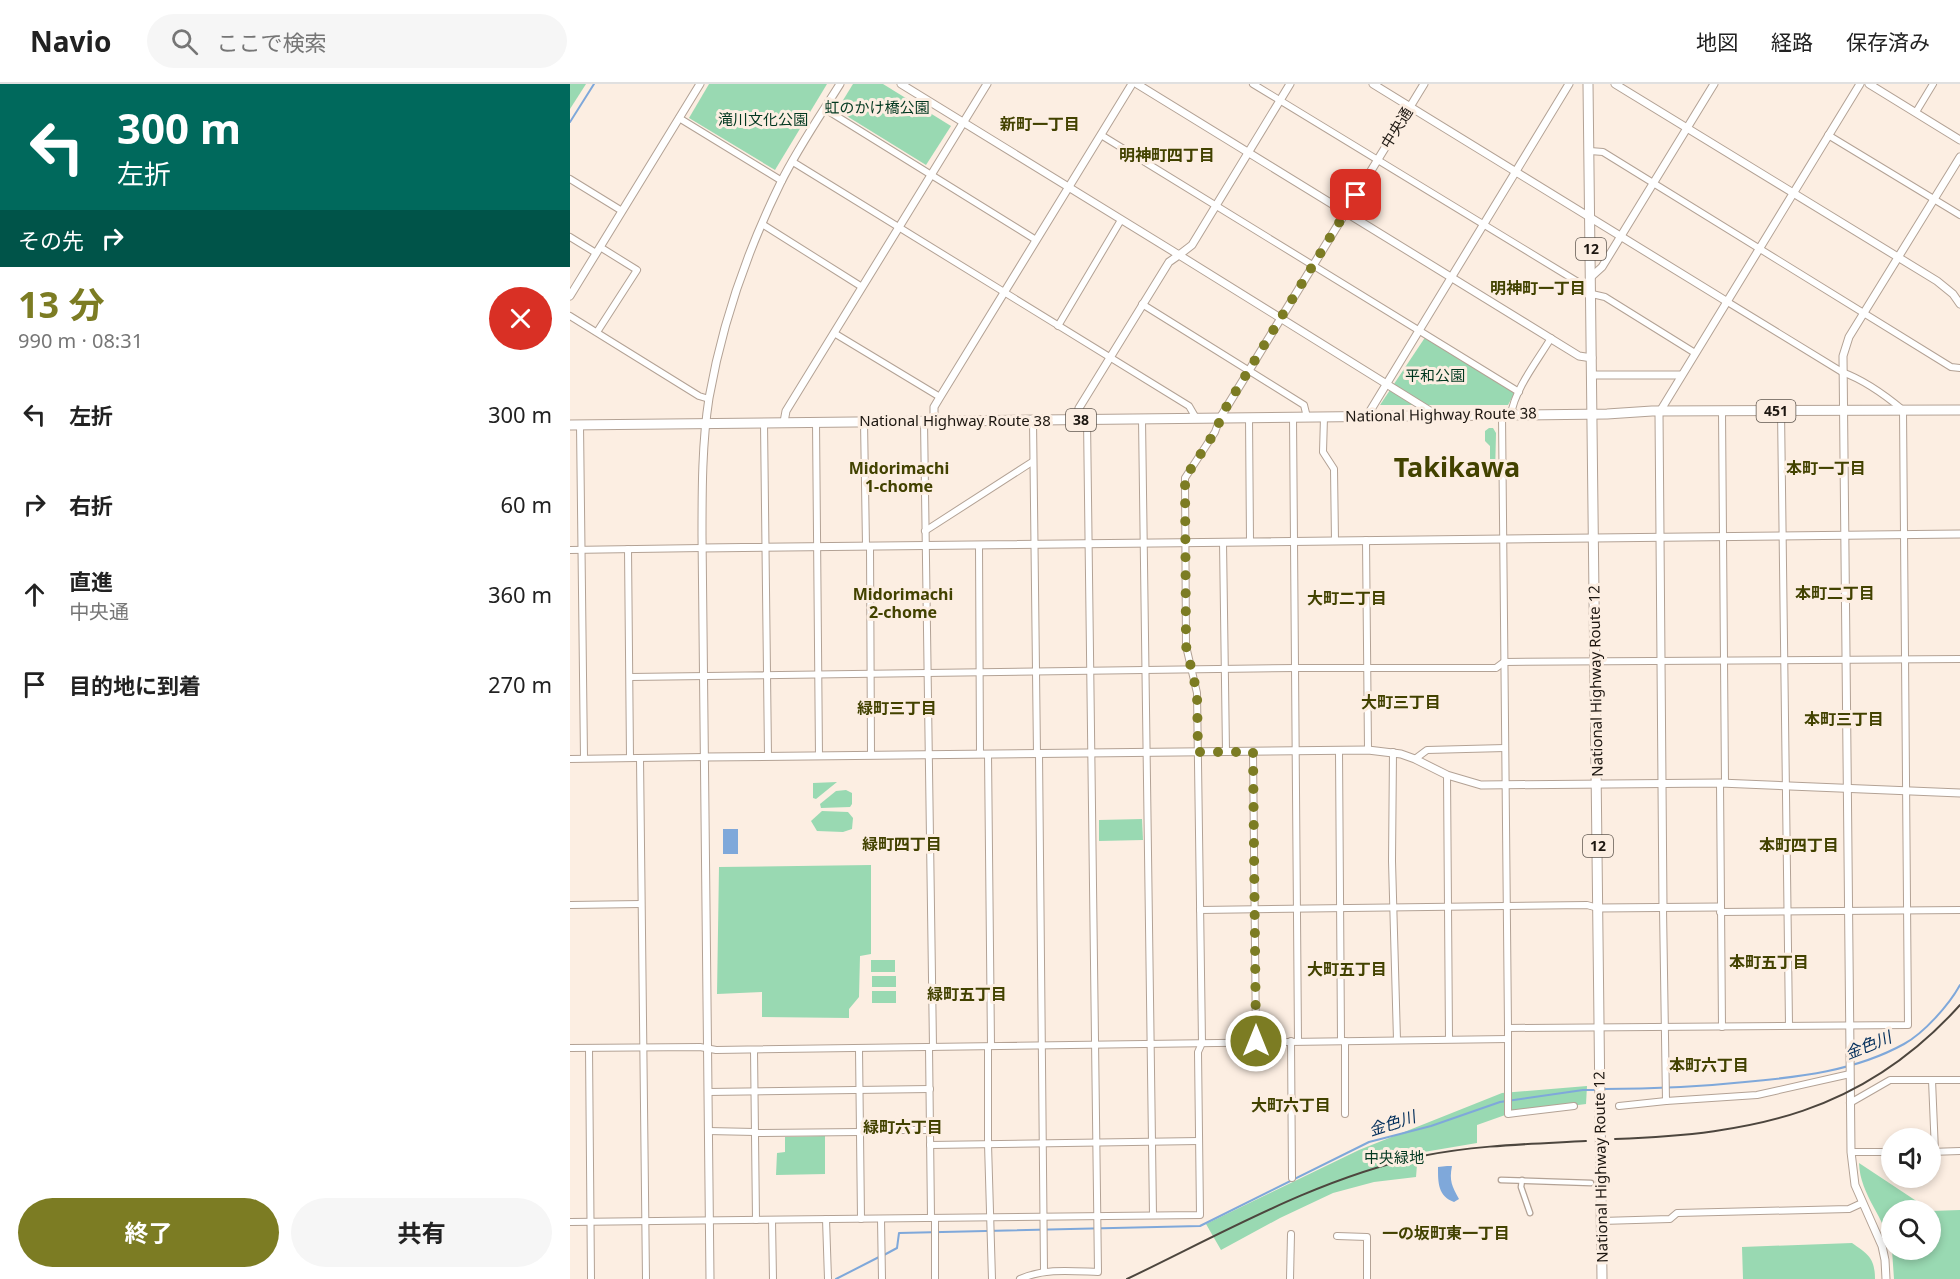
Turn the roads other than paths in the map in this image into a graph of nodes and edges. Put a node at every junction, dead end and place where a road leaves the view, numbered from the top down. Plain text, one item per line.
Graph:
1 (700, 84) edge
2 (840, 84) edge
3 (901, 84) edge
4 (987, 84) edge
5 (1132, 84) edge
6 (1137, 84) edge
7 (1253, 84) edge
8 (1290, 84) edge
9 (1373, 84) edge
10 (1424, 84) edge
11 (1569, 84) edge
12 (1588, 84) edge
13 (1615, 84) edge
14 (1714, 84) edge
15 (1860, 84) edge
16 (1869, 84) edge
17 (1934, 84) edge
18 (1280, 100) junction
19 (1410, 107) junction
20 (825, 109) junction
21 (1916, 112) junction
22 (679, 118) junction
23 (963, 122) junction
24 (1688, 128) junction
25 (1101, 135) junction
26 (1828, 135) junction
27 (1960, 140) edge
28 (1590, 151) junction
29 (1248, 153) junction
30 (1960, 157) edge
31 (1378, 160) junction
32 (793, 162) junction
33 (1516, 171) junction
34 (931, 175) junction
35 (570, 179) edge
36 (782, 181) junction
37 (1653, 183) junction
38 (1068, 187) junction
39 (1793, 193) junction
40 (1934, 199) junction
41 (1216, 205) junction
42 (622, 211) junction
43 (1346, 212) junction
44 (1960, 215) edge
45 (1591, 218) junction
46 (1121, 220) junction
47 (762, 224) junction
48 (1483, 224) junction
49 (898, 228) junction
50 (1621, 236) junction
51 (570, 237) edge
52 (1036, 240) junction
53 (1759, 248) junction
54 (598, 250) junction
55 (1179, 255) junction
56 (1898, 257) junction
57 (1314, 265) junction
58 (1451, 277) junction
59 (1592, 277) junction
60 (862, 287) junction
61 (1592, 291) junction
62 (1004, 292) junction
63 (570, 296) edge
64 (1726, 301) junction
65 (1142, 304) junction
66 (1960, 304) edge
67 (1864, 313) junction
68 (570, 316) edge
69 (1281, 318) junction
70 (1058, 326) junction
71 (1419, 329) junction
72 (597, 332) junction
73 (834, 333) junction
74 (1551, 338) junction
75 (1695, 353) junction
76 (1110, 357) junction
77 (1592, 358) junction
78 (1960, 368) edge
79 (1249, 370) junction
80 (1842, 372) junction
81 (1592, 375) junction
82 (1681, 375) junction
83 (1386, 382) junction
84 (1518, 392) junction
85 (940, 397) junction
86 (709, 399) junction
87 (1903, 410) junction
88 (1960, 410) edge
89 (1781, 411) junction
90 (1843, 411) junction
91 (1722, 412) junction
92 (1659, 413) junction
93 (1593, 414) junction
94 (1506, 415) junction
95 (1366, 416) junction
96 (1438, 416) junction
97 (1249, 417) junction
98 (1293, 417) junction
99 (1307, 417) junction
100 (1324, 417) junction
101 (1196, 418) junction
102 (1220, 418) junction
103 (1142, 419) junction
104 (1033, 420) junction
105 (1077, 420) junction
106 (1087, 420) junction
107 (864, 421) junction
108 (929, 421) junction
109 (784, 422) junction
110 (816, 422) junction
111 (706, 423) junction
112 (764, 423) junction
113 (570, 425) edge
114 (580, 425) junction
115 (1032, 462) junction
116 (925, 531) junction
117 (1905, 534) junction
118 (1960, 534) edge
119 (1783, 535) junction
120 (1845, 535) junction
121 (1662, 537) junction
122 (1722, 537) junction
123 (1594, 538) junction
124 (1503, 539) junction
125 (1366, 540) junction
126 (1250, 541) junction
127 (1294, 541) junction
128 (1335, 541) junction
129 (1185, 542) junction
130 (1223, 542) junction
131 (1089, 543) junction
132 (1143, 543) junction
133 (1034, 544) junction
134 (925, 545) junction
135 (980, 545) junction
136 (868, 546) junction
137 (766, 547) junction
138 (817, 547) junction
139 (702, 548) junction
140 (628, 549) junction
141 (570, 550) edge
142 (582, 550) junction
143 (1906, 658) junction
144 (1960, 658) edge
145 (1845, 659) junction
146 (1724, 660) junction
147 (1784, 660) junction
148 (1662, 661) junction
149 (1504, 662) junction
150 (1595, 662) junction
151 (1296, 668) junction
152 (1368, 669) junction
153 (1193, 670) junction
154 (1225, 670) junction
155 (1090, 671) junction
156 (1144, 671) junction
157 (981, 672) junction
158 (1035, 672) junction
159 (926, 673) junction
160 (818, 674) junction
161 (870, 674) junction
162 (766, 675) junction
163 (704, 676) junction
164 (630, 677) junction
165 (1505, 748) junction
166 (1368, 750) junction
167 (1295, 751) junction
168 (1339, 751) junction
169 (1147, 752) junction
170 (1198, 752) junction
171 (1226, 752) junction
172 (1253, 752) junction
173 (1393, 752) junction
174 (1093, 753) junction
175 (980, 754) junction
176 (988, 754) junction
177 (1038, 754) junction
178 (871, 755) junction
179 (928, 755) junction
180 (768, 756) junction
181 (819, 756) junction
182 (705, 757) junction
183 (584, 758) junction
184 (630, 758) junction
185 (640, 758) junction
186 (570, 759) edge
187 (1415, 759) junction
188 (1447, 775) junction
189 (1722, 783) junction
190 (1662, 784) junction
191 (1506, 785) junction
192 (1597, 785) junction
193 (1786, 785) junction
194 (1846, 788) junction
195 (1907, 790) junction
196 (1960, 794) edge
197 (641, 904) junction
198 (570, 905) edge
199 (1507, 906) junction
200 (1448, 907) junction
201 (1340, 908) junction
202 (1394, 908) junction
203 (1598, 908) junction
204 (1663, 908) junction
205 (1255, 909) junction
206 (1296, 909) junction
207 (1200, 910) junction
208 (1720, 910) junction
209 (1848, 910) junction
210 (1907, 910) junction
211 (1960, 910) edge
212 (1787, 911) junction
213 (1789, 1025) junction
214 (1849, 1025) junction
215 (1665, 1026) junction
216 (1722, 1027) junction
217 (1508, 1028) junction
218 (1600, 1028) junction
219 (1449, 1039) junction
220 (1508, 1039) junction
221 (1343, 1040) junction
222 (1397, 1040) junction
223 (1256, 1041) junction
224 (1294, 1041) junction
225 (1202, 1043) junction
226 (1096, 1045) junction
227 (1151, 1045) junction
228 (990, 1046) junction
229 (1042, 1046) junction
230 (931, 1047) junction
231 (570, 1048) edge
232 (589, 1048) junction
233 (643, 1048) junction
234 (859, 1048) junction
235 (707, 1049) junction
236 (754, 1050) junction
237 (1850, 1074) junction
238 (1932, 1080) junction
239 (1960, 1080) edge
240 (930, 1089) junction
241 (859, 1090) junction
242 (708, 1092) junction
243 (754, 1092) junction
244 (1666, 1101) junction
245 (1851, 1102) junction
246 (1574, 1106) dead end
247 (1619, 1106) dead end
248 (1345, 1114) dead end
249 (1933, 1128) edge
250 (930, 1130) junction
251 (708, 1131) junction
252 (860, 1131) junction
253 (755, 1133) junction
254 (1151, 1142) junction
255 (1199, 1142) junction
256 (1043, 1143) junction
257 (988, 1144) junction
258 (1098, 1144) junction
259 (930, 1145) junction
260 (1960, 1151) edge
261 (1851, 1152) junction
262 (1881, 1152) edge
263 (1941, 1152) edge
264 (1292, 1178) dead end
265 (1501, 1180) dead end
266 (1522, 1180) junction
267 (1591, 1183) dead end
268 (1862, 1203) junction
269 (1530, 1213) dead end
270 (1153, 1215) junction
271 (1099, 1216) junction
272 (990, 1217) junction
273 (1044, 1217) junction
274 (933, 1218) junction
275 (826, 1219) junction
276 (861, 1219) junction
277 (881, 1219) junction
278 (709, 1220) junction
279 (756, 1220) junction
280 (772, 1220) junction
281 (1601, 1221) junction
282 (570, 1222) edge
283 (590, 1222) junction
284 (645, 1222) junction
285 (1291, 1234) dead end
286 (1337, 1236) dead end
287 (1044, 1271) junction
288 (591, 1279) edge
289 (646, 1279) edge
290 (710, 1279) edge
291 (773, 1279) edge
292 (828, 1279) edge
293 (882, 1279) edge
294 (935, 1279) edge
295 (992, 1279) edge
296 (1020, 1279) edge
297 (1290, 1279) edge
298 (1367, 1279) edge
299 (1602, 1279) edge
300 (1886, 1279) edge

1 - 22 street
2 - 20 street
3 - 23 street
4 - 23 street
5 - 25 street
6 - 29 street
7 - 18 street
8 - 18 street
9 - 19 street
10 - 19 street, 中央通
11 - 33 street
12 - 28 highway, National Highway Route 12 / 12
13 - 24 street
14 - 24 street
15 - 26 street
16 - 21 street
17 - 21 street
18 - 29 street
18 - 31 street
19 - 31 street, 中央通
19 - 33 street
20 - 32 street
20 - 34 street
21 - 27 street
22 - 36 street
22 - 42 street
23 - 34 street
23 - 38 street
24 - 37 street
24 - 39 street
25 - 38 street
25 - 41 street
26 - 39 street
26 - 40 street
28 - 37 street
28 - 45 highway, National Highway Route 12 / 12
29 - 41 street
29 - 43 street
30 - 40 street
31 - 43 street, 中央通
31 - 48 street
32 - 36 street
32 - 49 street
33 - 45 street
33 - 48 street
34 - 49 street
34 - 52 street
35 - 42 street
36 - 47 street
37 - 50 street
37 - 53 street
38 - 46 street
38 - 52 street
39 - 53 street
39 - 56 street
40 - 44 street
40 - 56 street
41 - 55 street
41 - 57 street
42 - 54 street
43 - 57 street, 中央通
43 - 58 street
45 - 50 street
45 - 59 highway, National Highway Route 12 / 12
46 - 55 street
46 - 70 street
47 - 60 street
47 - 86 street
48 - 58 street
48 - 61 street
49 - 60 street
49 - 62 street
50 - 59 street
50 - 64 street
51 - 54 street
52 - 62 street
53 - 64 street
53 - 67 street
54 - 63 street
54 - 72 street
55 - 65 street
55 - 69 street
56 - 66 street
56 - 67 street
57 - 69 street, 中央通
57 - 71 street
58 - 71 street
58 - 74 street
59 - 61 highway, National Highway Route 12 / 12
60 - 73 street
61 - 75 street
61 - 77 highway, National Highway Route 12 / 12
62 - 70 street
62 - 85 street
64 - 75 street
64 - 80 street
65 - 76 street
65 - 79 street
67 - 78 street
67 - 80 street
68 - 72 street
69 - 79 street, 中央通
69 - 83 street
70 - 76 street
71 - 83 street
71 - 84 street
72 - 86 street
73 - 85 street
73 - 109 street
74 - 77 street
74 - 84 street
75 - 82 street
76 - 101 street
76 - 105 street
77 - 81 highway, National Highway Route 12 / 12
79 - 99 street
79 - 102 street, 中央通
80 - 87 street
80 - 90 street
81 - 82 street
81 - 93 highway, National Highway Route 12 / 12
82 - 92 street
83 - 95 street
83 - 96 street
84 - 94 street
85 - 108 street
86 - 111 street
87 - 88 highway, 451
87 - 90 highway, 451
87 - 117 street
89 - 90 highway, 451
89 - 91 highway, 451
89 - 119 street
90 - 120 street
91 - 92 highway, 451
91 - 122 street
92 - 93 highway, 451
92 - 121 street
93 - 94 highway, National Highway Route 38 / 38
93 - 123 highway, National Highway Route 12 / 12
94 - 96 highway, National Highway Route 38 / 38
94 - 124 street
95 - 96 highway, National Highway Route 38 / 38
95 - 100 highway, National Highway Route 38 / 38
97 - 98 highway, National Highway Route 38 / 38
97 - 102 highway, National Highway Route 38 / 38
97 - 126 street
98 - 99 highway, National Highway Route 38 / 38
98 - 127 street
99 - 100 highway, National Highway Route 38 / 38
100 - 128 street
101 - 102 highway, National Highway Route 38 / 38
101 - 103 highway, National Highway Route 38 / 38
102 - 129 street
103 - 106 highway, National Highway Route 38 / 38
103 - 132 street
104 - 105 highway, National Highway Route 38 / 38
104 - 108 highway, National Highway Route 38 / 38
104 - 115 street
105 - 106 highway, National Highway Route 38 / 38
106 - 131 street
107 - 108 highway, National Highway Route 38 / 38
107 - 110 highway, National Highway Route 38 / 38
107 - 136 street
108 - 116 street
109 - 110 highway, National Highway Route 38 / 38
109 - 112 highway, National Highway Route 38 / 38
110 - 138 street
111 - 112 highway, National Highway Route 38 / 38
111 - 114 highway, National Highway Route 38 / 38
111 - 139 street
112 - 137 street
113 - 114 highway, National Highway Route 38 / 38
114 - 142 street
115 - 116 street
115 - 133 street
116 - 134 street
117 - 118 street
117 - 120 street
117 - 143 street
119 - 120 street
119 - 122 street
119 - 147 street
120 - 145 street
121 - 122 street
121 - 123 street
121 - 148 street
122 - 146 street
123 - 124 street
123 - 150 highway, National Highway Route 12 / 12
124 - 125 street
124 - 149 street
125 - 128 street
125 - 152 street
126 - 127 street
126 - 130 street
127 - 128 street
127 - 151 street
129 - 130 street
129 - 132 street
129 - 153 street
130 - 154 street
131 - 132 street
131 - 133 street
131 - 155 street
132 - 156 street
133 - 135 street
133 - 158 street
134 - 135 street
134 - 136 street
134 - 159 street
135 - 157 street
136 - 138 street
136 - 161 street
137 - 138 street
137 - 139 street
137 - 162 street
138 - 160 street
139 - 140 street
139 - 163 street
140 - 142 street
140 - 164 street
141 - 142 street
142 - 183 street
143 - 144 street
143 - 145 street
143 - 195 street
145 - 147 street
145 - 194 street
146 - 147 street
146 - 148 street
146 - 189 street
147 - 193 street
148 - 150 street
148 - 190 street
149 - 150 street
149 - 152 street
149 - 165 street
150 - 192 highway, National Highway Route 12 / 12
151 - 152 street
151 - 154 street
151 - 167 street
152 - 166 street
153 - 154 street
153 - 156 street
153 - 170 street
154 - 171 street
155 - 156 street
155 - 158 street
155 - 174 street
156 - 169 street
157 - 158 street
157 - 159 street
157 - 175 street
158 - 177 street
159 - 161 street
159 - 179 street
160 - 161 street
160 - 162 street
160 - 181 street
161 - 178 street
162 - 163 street
162 - 180 street
163 - 164 street
163 - 182 street
164 - 184 street
165 - 187 street
165 - 191 street
166 - 168 street
166 - 173 street
167 - 168 street
167 - 172 street
167 - 206 street
168 - 201 street
169 - 170 street
169 - 174 street
169 - 227 street
170 - 171 street
170 - 207 street
171 - 172 street
172 - 205 street
173 - 187 street
173 - 202 street
174 - 177 street
174 - 226 street
175 - 176 street
175 - 179 street
176 - 177 street
176 - 228 street
177 - 229 street
178 - 179 street
178 - 181 street
179 - 230 street
180 - 181 street
180 - 182 street
182 - 185 street
182 - 235 street
183 - 184 street
183 - 186 street
184 - 185 street
185 - 197 street
187 - 188 street
188 - 191 street
188 - 200 street
189 - 190 street
189 - 193 street
189 - 208 street
190 - 192 street
190 - 204 street
191 - 192 street
191 - 199 street
192 - 203 highway, National Highway Route 12 / 12
193 - 194 street
193 - 212 street
194 - 195 street
194 - 209 street
195 - 196 street
195 - 210 street
197 - 198 street
197 - 233 street
199 - 200 street
199 - 203 street
199 - 217 street
200 - 202 street
200 - 219 street
201 - 202 street
201 - 206 street
201 - 221 street
202 - 222 street
203 - 204 street
203 - 218 highway, National Highway Route 12 / 12
204 - 208 street
204 - 215 street
205 - 206 street
205 - 207 street
205 - 223 street
206 - 224 street
207 - 225 street
208 - 212 street
208 - 216 street
209 - 210 street
209 - 212 street
209 - 214 street
210 - 211 street
210 - 214 street
212 - 213 street
213 - 214 street
213 - 216 street
214 - 237 street
215 - 216 street
215 - 218 street
215 - 244 street
217 - 218 street
217 - 220 street
218 - 281 highway, National Highway Route 12 / 12
219 - 220 street
219 - 222 street
220 - 246 street
221 - 222 street
221 - 224 street
221 - 248 street
223 - 224 street
223 - 225 street
224 - 264 street
225 - 227 street
225 - 255 street
226 - 227 street
226 - 229 street
226 - 258 street
227 - 254 street
228 - 229 street
228 - 230 street
228 - 257 street
229 - 256 street
230 - 234 street
230 - 240 street
231 - 232 street
232 - 233 street
232 - 283 street
233 - 235 street
233 - 284 street
234 - 236 street
234 - 241 street
235 - 236 street
235 - 242 street
236 - 243 street
237 - 244 street
237 - 245 street
238 - 239 street
238 - 245 street
238 - 249 street
240 - 241 street
240 - 250 street
241 - 243 street
241 - 252 street
242 - 243 street
242 - 251 street
243 - 253 street
244 - 247 street
245 - 261 street
250 - 252 street
250 - 259 street
251 - 253 street
251 - 278 street
252 - 253 street
252 - 276 street
253 - 279 street
254 - 255 street
254 - 258 street
254 - 270 street
255 - 270 street
256 - 257 street
256 - 258 street
256 - 273 street
257 - 259 street
257 - 272 street
258 - 271 street
259 - 274 street
260 - 263 street
261 - 262 street
261 - 268 street
265 - 266 street
266 - 267 street
266 - 269 street
268 - 281 street
268 - 300 street
270 - 271 street
271 - 273 street
271 - 287 street
272 - 273 street
272 - 274 street
272 - 295 street
273 - 287 street
274 - 277 street
274 - 294 street
275 - 276 street
275 - 280 street
275 - 292 street
276 - 277 street
277 - 293 street
278 - 279 street
278 - 284 street
278 - 290 street
279 - 280 street
280 - 291 street
281 - 299 highway, National Highway Route 12 / 12
282 - 283 street
283 - 284 street
283 - 288 street
284 - 289 street
285 - 297 street
286 - 298 street
287 - 296 street

